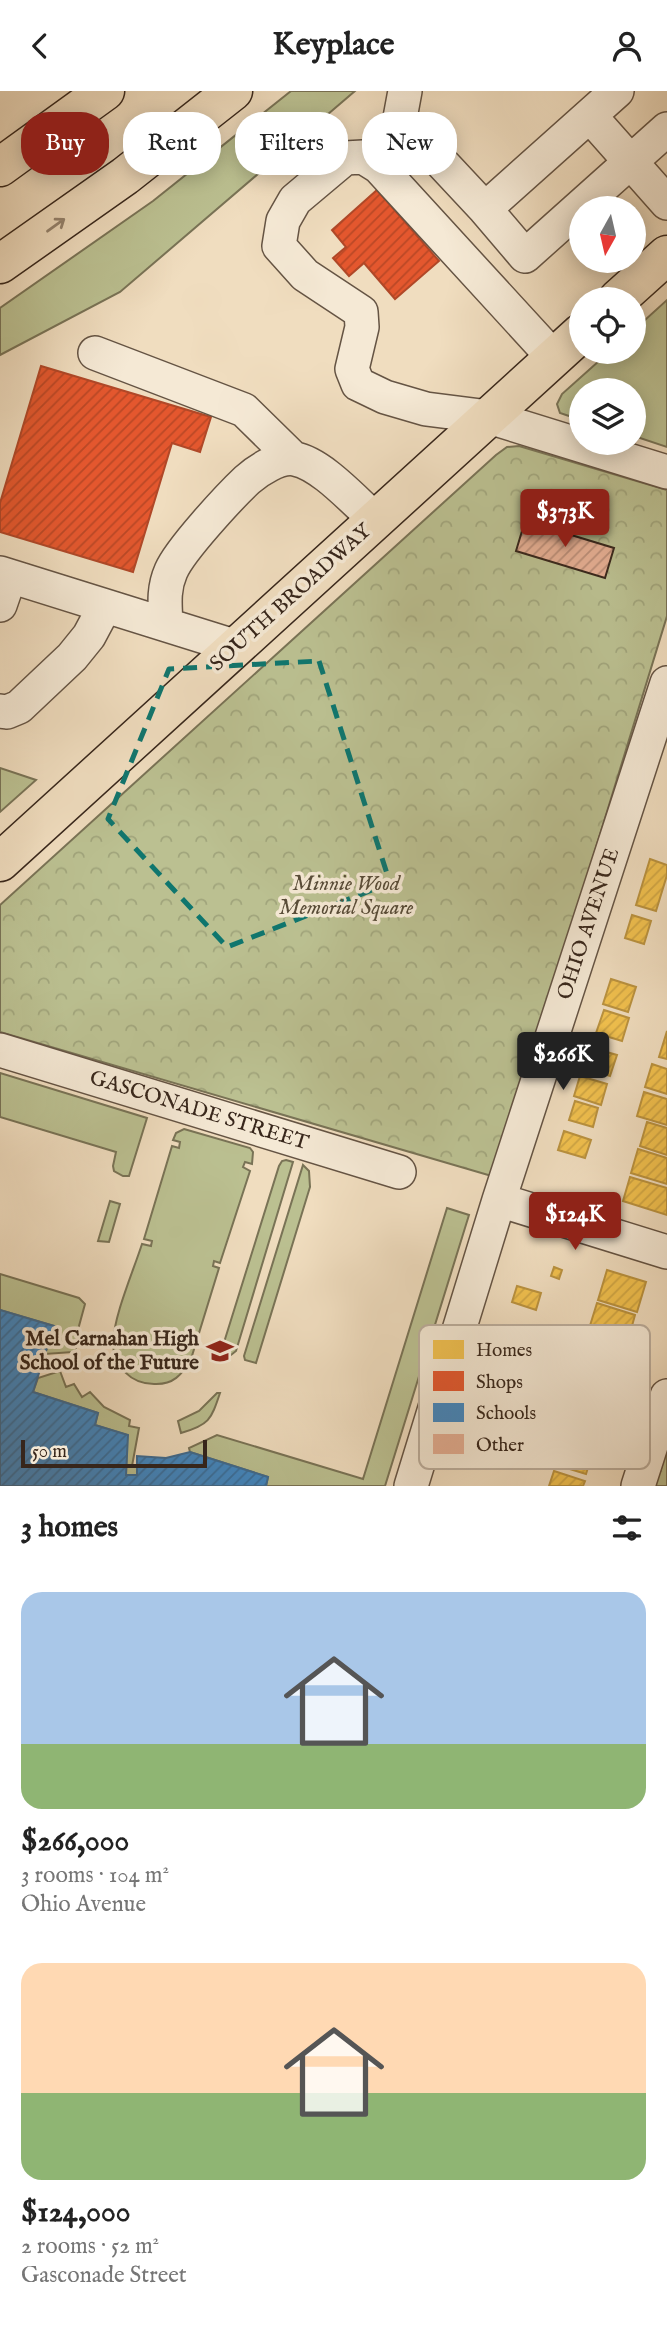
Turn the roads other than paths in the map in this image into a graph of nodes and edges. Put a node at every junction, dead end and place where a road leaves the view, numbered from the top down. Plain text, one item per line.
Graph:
1 (105, 91) edge
2 (233, 91) edge
3 (405, 91) edge
4 (617, 91) edge
5 (590, 116) junction
6 (667, 129) edge
7 (631, 163) junction
8 (0, 167) edge
9 (667, 203) edge
10 (485, 209) junction
11 (667, 255) edge
12 (0, 264) edge
13 (631, 287) edge
14 (568, 346) edge
15 (96, 353) dead end
16 (489, 417) junction
17 (293, 458) junction
18 (667, 472) edge
19 (376, 520) junction
20 (3, 585) edge
21 (105, 606) junction
22 (166, 624) junction
23 (237, 647) junction
24 (667, 683) edge
25 (0, 711) edge
26 (0, 862) edge
27 (0, 1050) edge
28 (398, 1172) dead end
29 (499, 1200) junction
30 (667, 1252) edge
31 (461, 1325) edge
32 (667, 1396) edge
33 (650, 1449) edge
34 (419, 1460) edge
35 (643, 1469) edge
36 (411, 1486) edge
37 (638, 1486) edge

1 - 8 main road
12 -> 2 main road
3 - 10 street
4 - 5 street
5 - 7 street
5 - 10 street
6 - 7 street
7 - 9 street
7 - 10 street
11 - 13 main road
14 - 16 main road, SOUTH BROADWAY
14 - 16 street
15 - 17 street
16 - 18 street
16 - 19 main road, SOUTH BROADWAY
17 - 19 street
17 - 22 street
19 - 23 main road, SOUTH BROADWAY
20 - 21 street
21 - 22 street
21 - 25 street
22 - 23 street
23 - 26 main road, SOUTH BROADWAY
24 - 29 street, OHIO AVENUE
27 - 28 street, GASCONADE STREET
29 - 30 street
29 - 31 street, OHIO AVENUE
32 - 33 street
34 - 36 street, OHIO AVENUE
35 - 37 street

